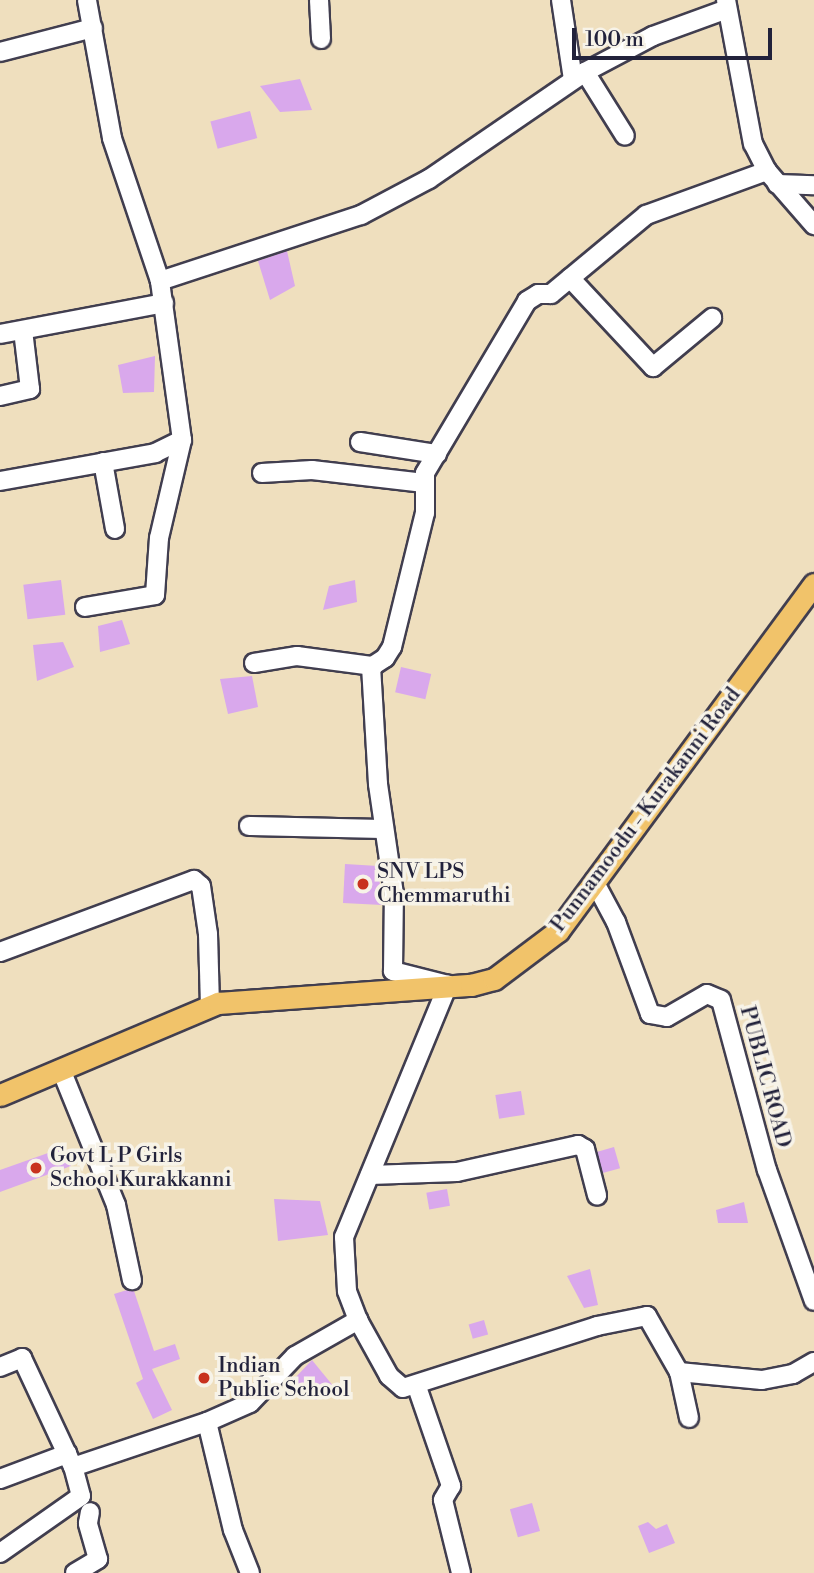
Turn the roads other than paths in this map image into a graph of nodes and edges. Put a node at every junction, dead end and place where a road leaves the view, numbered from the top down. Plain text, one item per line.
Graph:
1 (87, 0) edge
2 (319, 0) edge
3 (561, 0) edge
4 (727, 5) edge
5 (93, 28) junction
6 (321, 39) dead end
7 (0, 52) edge
8 (579, 75) junction
9 (625, 136) dead end
10 (772, 178) junction
11 (814, 185) edge
12 (814, 225) edge
13 (570, 278) junction
14 (160, 281) junction
15 (164, 303) junction
16 (712, 318) dead end
17 (23, 330) junction
18 (0, 334) edge
19 (0, 396) edge
20 (182, 440) junction
21 (360, 442) dead end
22 (437, 454) junction
23 (103, 462) junction
24 (262, 473) dead end
25 (0, 481) edge
26 (424, 483) junction
27 (115, 529) dead end
28 (814, 584) edge
29 (86, 607) dead end
30 (254, 663) dead end
31 (373, 666) junction
32 (249, 826) dead end
33 (384, 829) junction
34 (594, 881) junction
35 (0, 952) edge
36 (448, 985) junction
37 (210, 1007) junction
38 (62, 1072) junction
39 (0, 1095) edge
40 (370, 1175) junction
41 (597, 1195) dead end
42 (132, 1280) dead end
43 (814, 1301) edge
44 (358, 1320) junction
45 (814, 1362) edge
46 (0, 1367) edge
47 (679, 1371) junction
48 (417, 1387) junction
49 (689, 1418) dead end
50 (207, 1422) junction
51 (70, 1461) junction
52 (0, 1479) edge
53 (88, 1510) junction
54 (0, 1553) edge
55 (75, 1573) edge
56 (250, 1573) edge
57 (461, 1573) edge

1 - 5 street
2 - 6 street
3 - 8 street
4 - 8 street
4 - 10 street
5 - 7 street
5 - 14 street
8 - 9 street
8 - 14 street
10 - 11 street
10 - 12 street
10 - 13 street
13 - 16 street
13 - 22 street
14 - 15 street
15 - 17 street
15 - 20 street
17 - 18 street
17 - 19 street
20 - 23 street
20 - 29 street
21 - 22 street
22 - 26 street
23 - 25 street
23 - 27 street
24 - 26 street
26 - 31 street
28 - 34 main road, Punnamoodu - Kurakanni Road
30 - 31 street
31 - 33 street
32 - 33 street
33 - 36 street
34 - 36 main road, Punnamoodu - Kurakanni Road
34 - 43 street, PUBLIC ROAD
35 - 37 street
36 - 37 main road, Punnamoodu - Kurakanni Road
36 - 40 street
37 - 38 main road, Punnamoodu - Kurakanni Road
38 - 39 main road, Punnamoodu - Kurakanni Road
38 - 42 street
40 - 41 street
40 - 44 street
44 - 48 street
44 - 50 street
45 - 47 street
46 - 51 street
47 - 48 street
47 - 49 street
48 - 57 street
50 - 51 street
50 - 56 street
51 - 52 street
51 - 53 street
53 - 54 street
53 - 55 street

